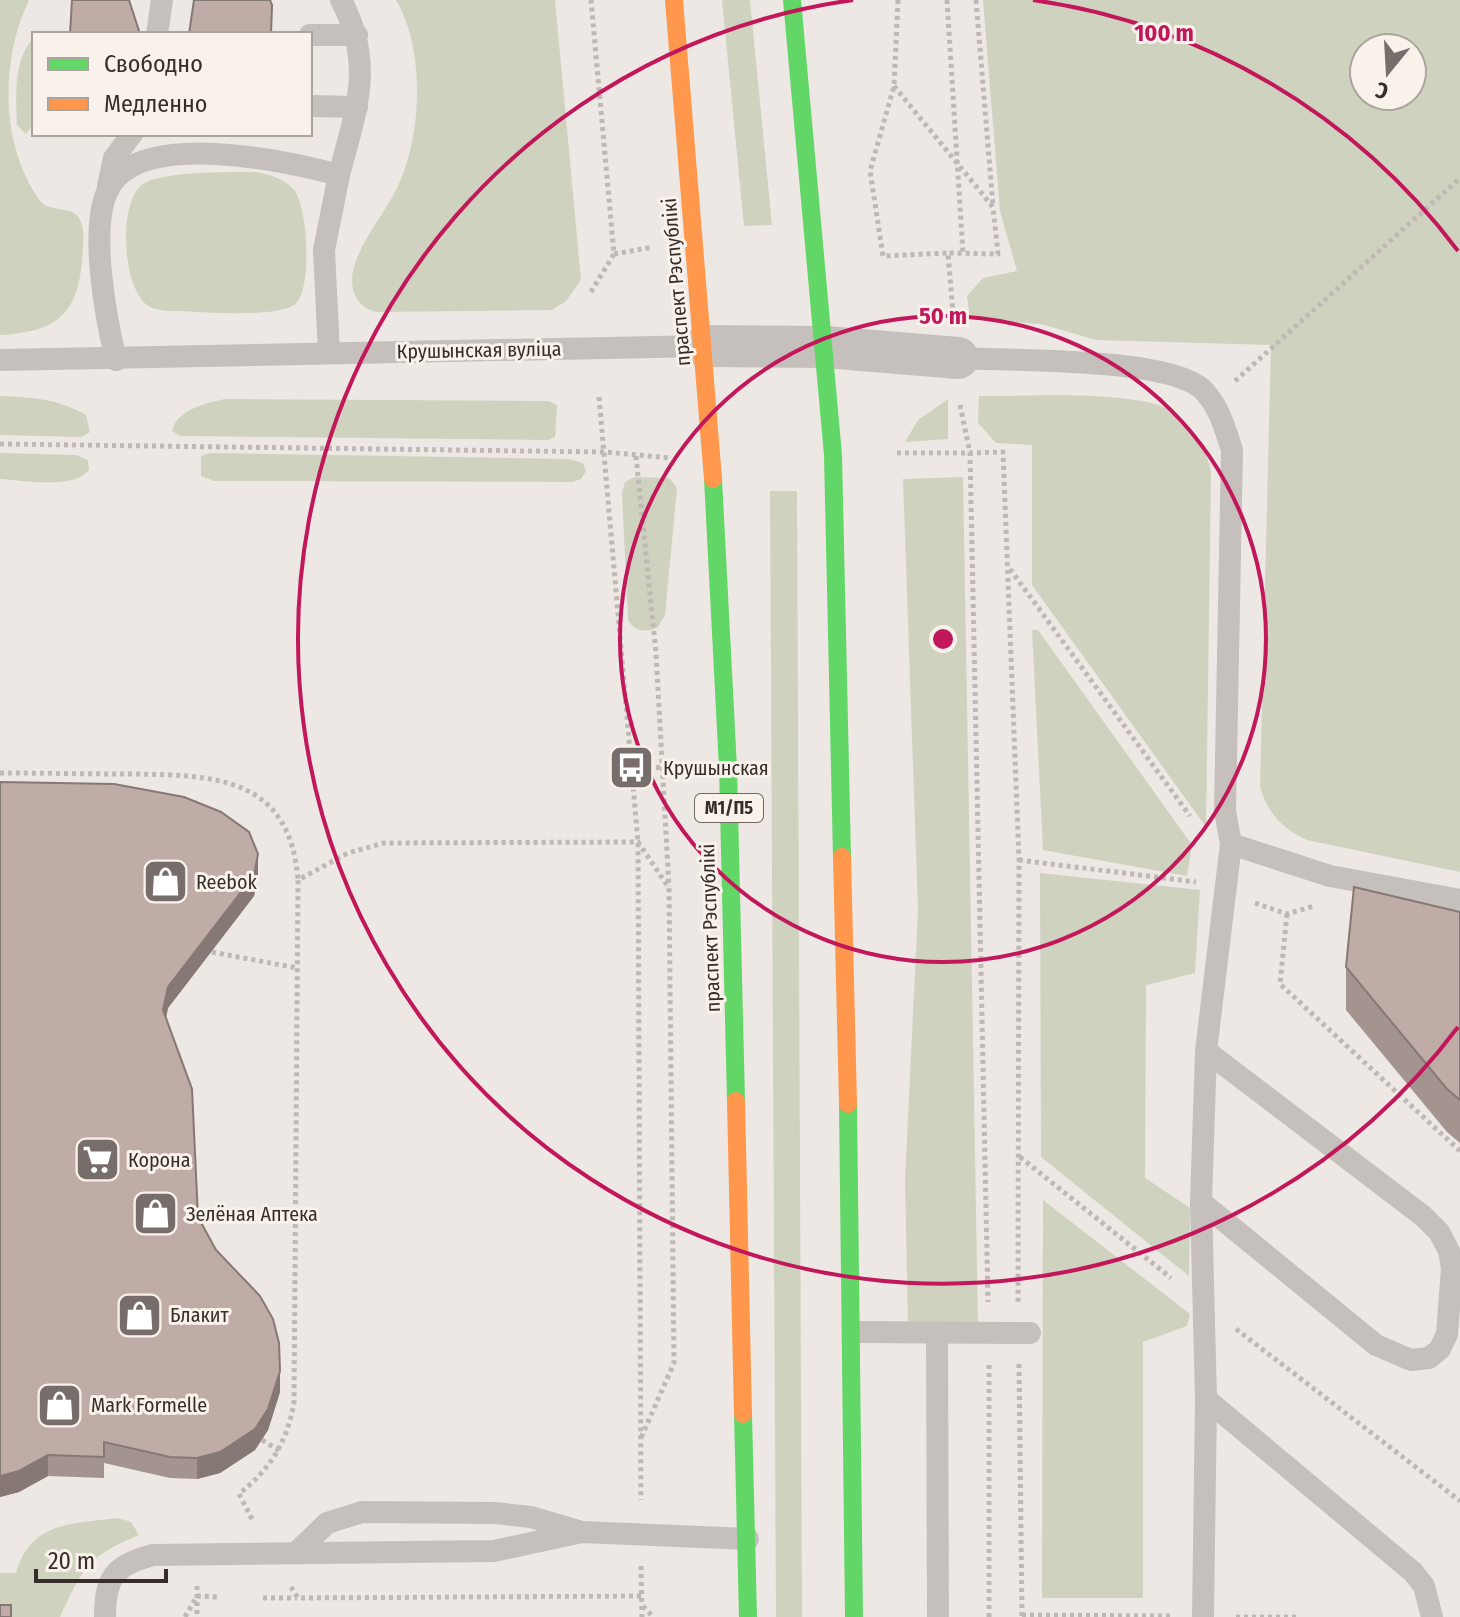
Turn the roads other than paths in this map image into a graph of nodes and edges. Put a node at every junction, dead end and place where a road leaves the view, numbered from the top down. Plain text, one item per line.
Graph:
1 (162, 0) edge
2 (341, 0) edge
3 (674, 0) edge
4 (792, 0) edge
5 (157, 32) edge
6 (312, 35) edge
7 (357, 35) junction
8 (312, 106) edge
9 (357, 107) junction
10 (130, 136) edge
11 (339, 175) junction
12 (106, 192) junction
13 (956, 340) joint
14 (704, 346) junction
15 (826, 347) junction
16 (329, 353) junction
17 (0, 360) edge
18 (116, 360) junction
19 (1231, 844) junction
20 (1460, 900) edge
21 (1206, 1051) junction
22 (1201, 1202) junction
23 (853, 1332) junction
24 (937, 1333) junction
25 (1024, 1333) road end
26 (1206, 1399) junction
27 (582, 1532) junction
28 (748, 1539) junction
29 (296, 1553) junction
30 (105, 1588) junction
31 (87, 1617) edge
32 (105, 1617) edge
33 (748, 1617) edge
34 (854, 1617) edge
35 (938, 1617) edge
36 (1203, 1617) edge
37 (1432, 1617) edge

1 - 5 lane
2 - 7 lane
3 - 14 highway, праспект Рэспублікі / М1/П5
4 - 15 highway
6 - 7 lane
7 - 9 lane
8 - 9 lane
9 - 11 lane
10 - 12 lane
11 - 12 lane
11 - 16 lane
12 - 18 lane
13 - 15 street, Крушынская вуліца
13 - 19 lane
14 - 15 street, Крушынская вуліца
14 - 16 lane, Крушынская вуліца
14 - 28 highway, праспект Рэспублікі / М1/П5
15 - 23 highway
16 - 18 lane, Крушынская вуліца
17 - 18 lane, Крушынская вуліца
19 - 20 lane
19 - 21 lane
21 - 22 lane
21 - 22 lane
22 - 26 lane
23 - 24 lane
23 - 34 highway
24 - 25 lane
24 - 35 lane
26 - 36 lane
26 - 37 lane
27 - 28 lane
27 - 29 lane
27 - 29 lane
28 - 33 highway, праспект Рэспублікі / М1/П5
29 - 30 lane
30 - 31 lane
30 - 32 lane

